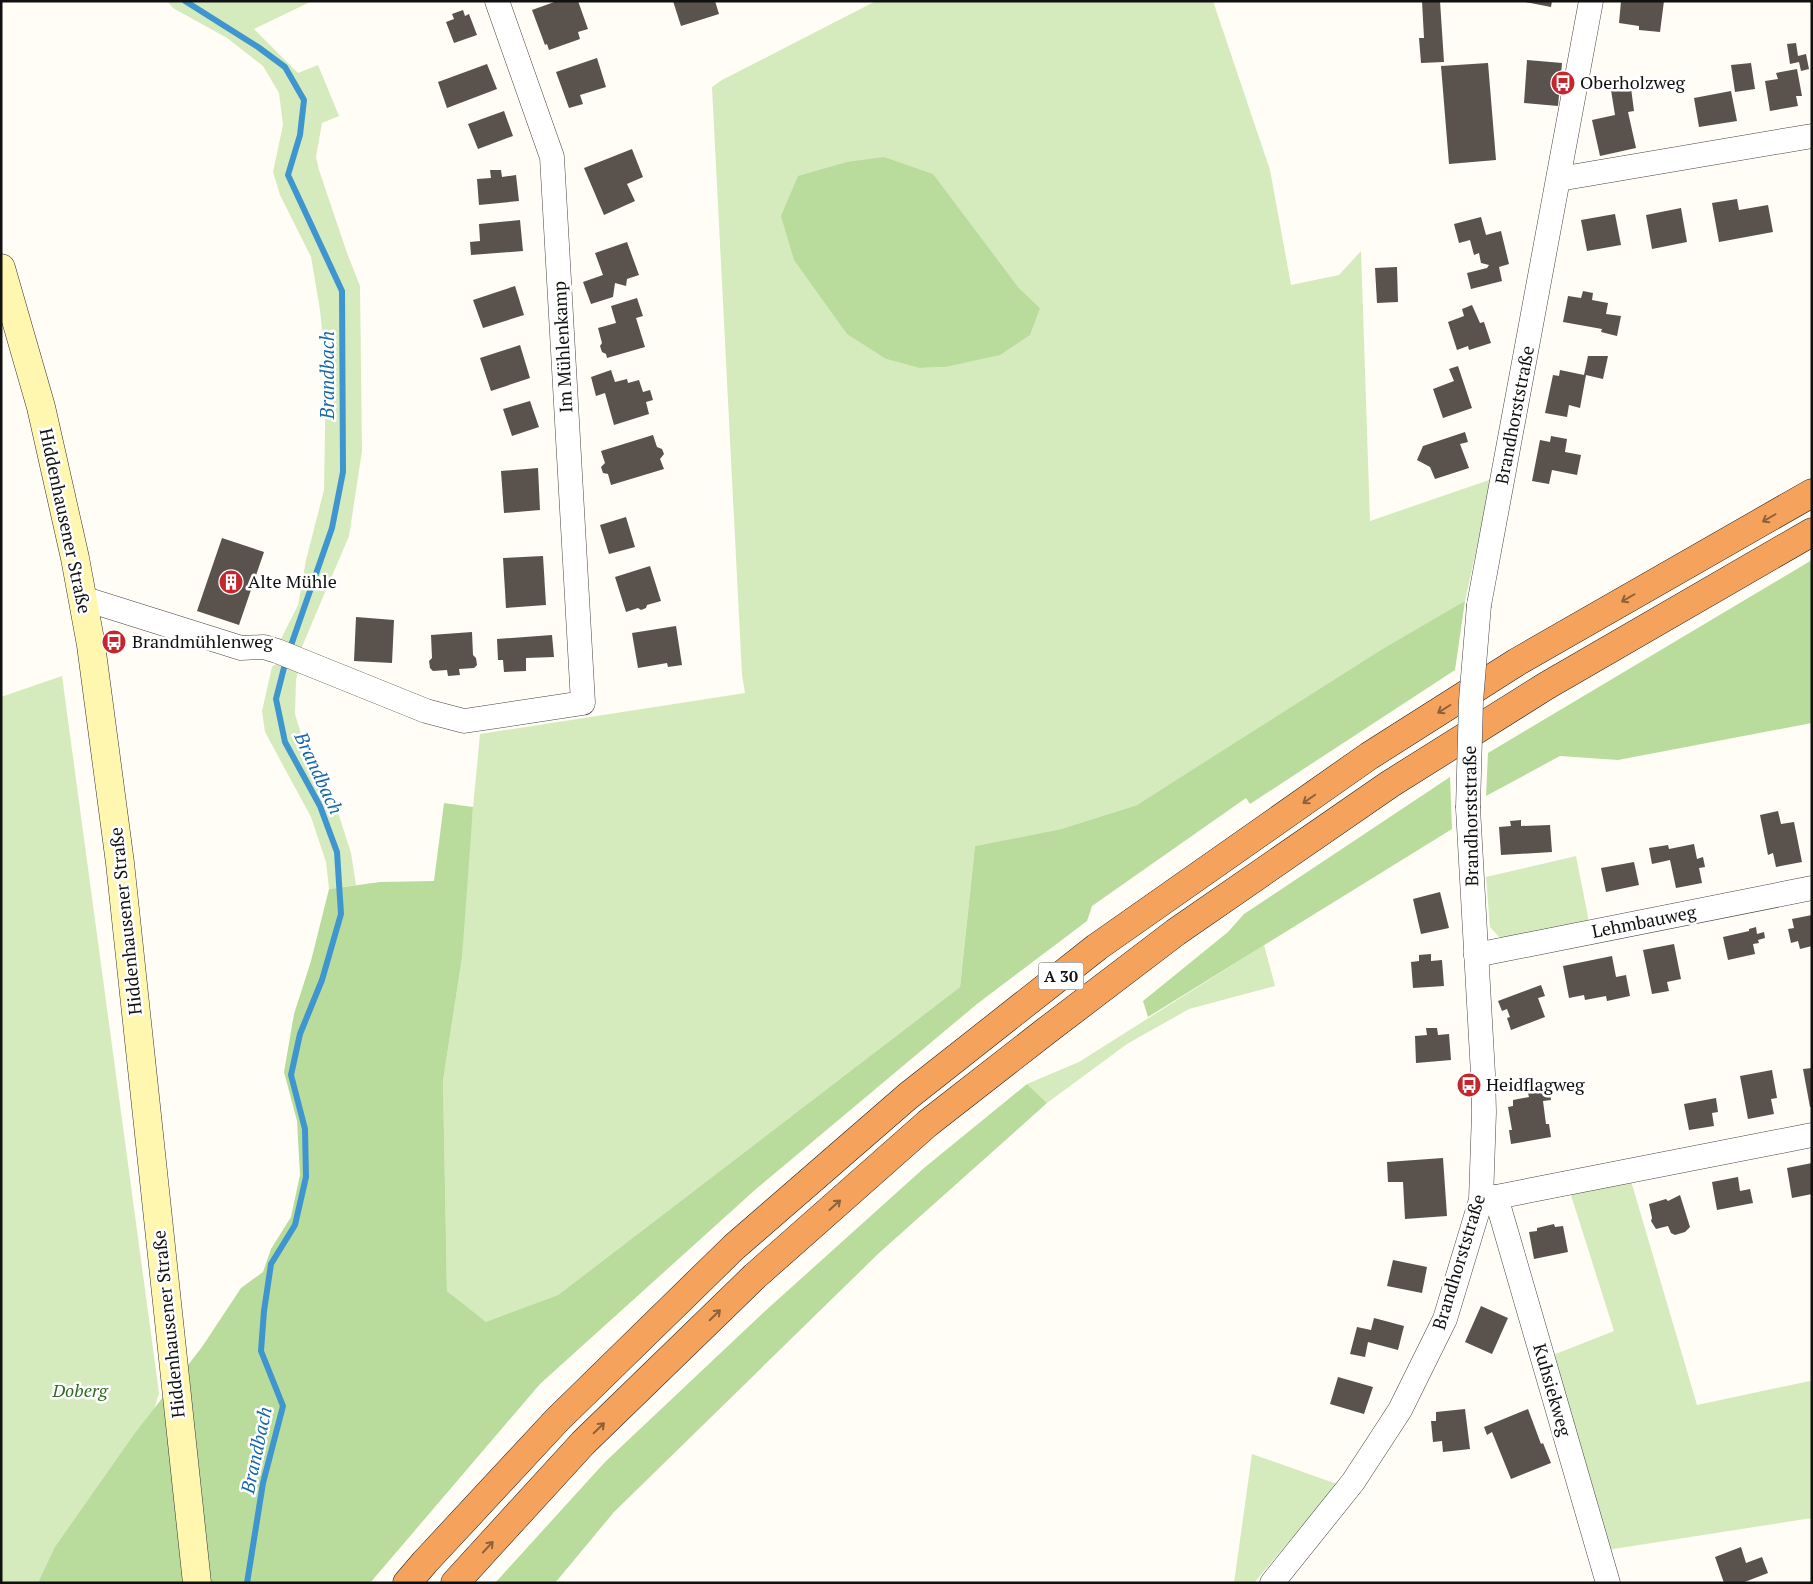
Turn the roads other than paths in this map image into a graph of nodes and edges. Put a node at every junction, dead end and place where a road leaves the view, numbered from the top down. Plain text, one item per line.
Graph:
1 (497, 1) edge
2 (1592, 1) edge
3 (1812, 136) edge
4 (1559, 179) junction
5 (1, 268) edge
6 (1812, 494) edge
7 (1812, 532) edge
8 (82, 598) junction
9 (1812, 888) edge
10 (1476, 955) junction
11 (1812, 1135) edge
12 (1489, 1198) junction
13 (197, 1583) edge
14 (408, 1583) edge
15 (455, 1583) edge
16 (1272, 1583) edge
17 (1608, 1583) edge

1 - 8 street, Im Mühlenkamp
2 - 4 street, Brandhorststraße
3 - 4 street
4 - 10 street, Brandhorststraße, bridge
5 - 8 street, Hiddenhausener Straße
6 -> 14 highway, A 30
15 -> 7 highway, A 30
8 - 13 street, Hiddenhausener Straße
9 - 10 street, Lehmbauweg
10 - 12 street, Brandhorststraße
11 - 12 street
12 - 16 street, Brandhorststraße
12 - 17 street, Kuhsiekweg

